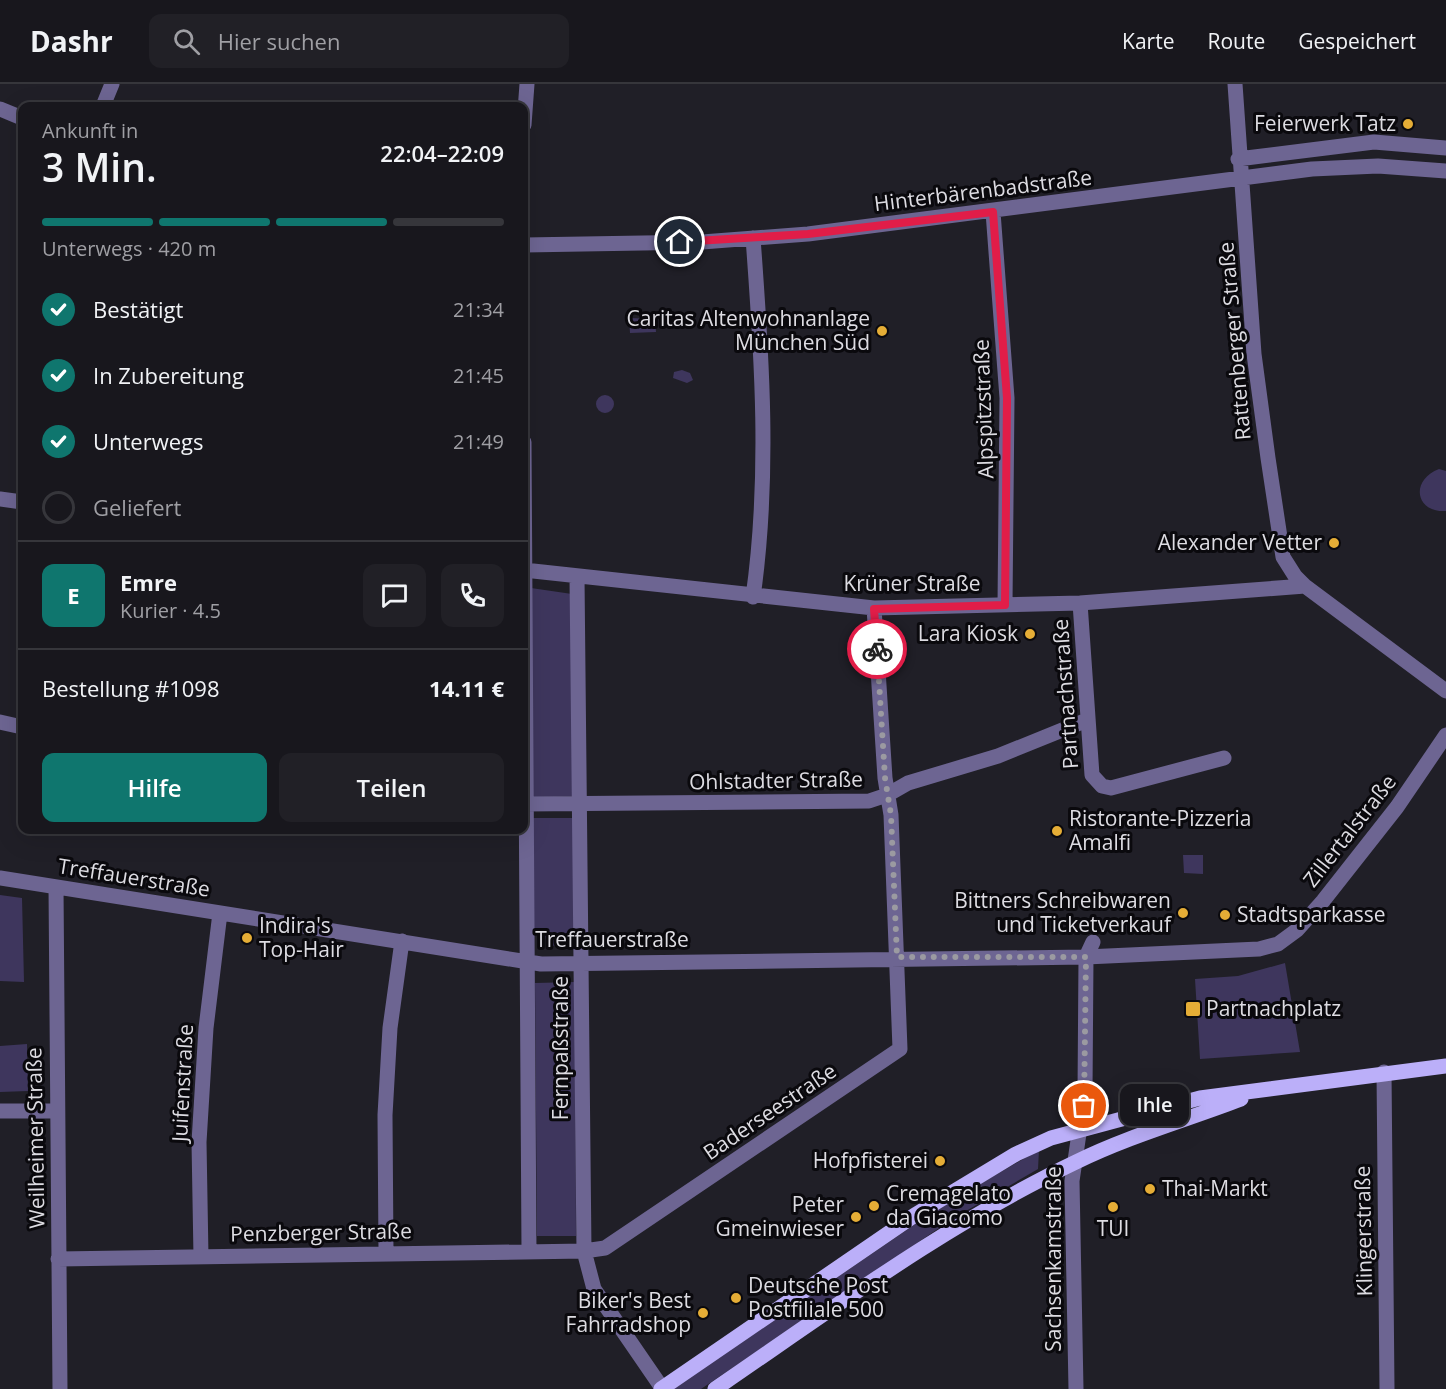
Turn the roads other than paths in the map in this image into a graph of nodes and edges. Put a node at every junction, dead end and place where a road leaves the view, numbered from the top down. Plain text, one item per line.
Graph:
1 (112, 84) edge
2 (527, 84) edge
3 (1235, 84) edge
4 (105, 102) edge
5 (526, 102) edge
6 (0, 109) edge
7 (18, 116) edge
8 (1446, 148) edge
9 (1238, 159) junction
10 (1446, 171) edge
11 (1240, 180) junction
12 (993, 212) junction
13 (753, 238) junction
14 (528, 245) edge
15 (0, 498) edge
16 (18, 501) edge
17 (528, 570) edge
18 (577, 577) junction
19 (1305, 586) junction
20 (753, 597) junction
21 (1080, 603) junction
22 (1005, 605) junction
23 (874, 609) junction
24 (1446, 691) edge
25 (1087, 720) junction
26 (0, 722) edge
27 (18, 726) edge
28 (1446, 735) edge
29 (1224, 758) dead end
30 (887, 795) junction
31 (528, 804) edge
32 (580, 805) junction
33 (525, 834) edge
34 (0, 878) edge
35 (56, 887) junction
36 (220, 913) junction
37 (402, 941) junction
38 (1093, 942) dead end
39 (897, 957) junction
40 (1086, 957) junction
41 (526, 962) junction
42 (582, 963) junction
43 (1446, 1066) edge
44 (1384, 1072) junction
45 (1260, 1091) junction
46 (56, 1111) junction
47 (0, 1112) edge
48 (1080, 1130) junction
49 (1073, 1162) junction
50 (530, 1251) junction
51 (584, 1251) junction
52 (386, 1252) junction
53 (201, 1257) junction
54 (58, 1259) junction
55 (60, 1389) edge
56 (661, 1389) edge
57 (715, 1389) edge
58 (1076, 1389) edge
59 (1387, 1389) edge

1 - 4 street
2 - 5 street
3 - 9 street, Rattenberger Straße
6 - 7 street
8 - 9 street
9 - 11 street, Rattenberger Straße
10 - 11 street, Hinterbärenbadstraße
11 - 12 street, Hinterbärenbadstraße
11 - 19 street, Rattenberger Straße
12 - 13 street, Hinterbärenbadstraße
12 - 22 street, Alpspitzstraße
13 - 14 street, Hinterbärenbadstraße
13 - 20 street
15 - 16 street
17 - 18 street, Krüner Straße
18 - 20 street, Krüner Straße
18 - 32 street, Fernpaßstraße
19 - 21 street, Krüner Straße
19 - 24 street
20 - 23 street, Krüner Straße
21 - 22 street, Krüner Straße
21 - 25 street, Partnachstraße
22 - 23 street, Krüner Straße
23 - 30 street
25 - 29 street, Partnachstraße
25 - 30 street, Ohlstadter Straße
26 - 27 street
28 - 40 street, Zillertalstraße
30 - 32 street, Ohlstadter Straße
30 - 39 street
31 - 32 street, Ohlstadter Straße
32 - 42 street, Fernpaßstraße
33 - 41 street, Fernpaßstraße
34 - 35 street, Treffauerstraße
35 - 36 street, Treffauerstraße
35 - 46 street, Weilheimer Straße
36 - 37 street, Treffauerstraße
36 - 53 street, Juifenstraße
37 - 41 street, Treffauerstraße
37 - 52 street
38 - 40 street
39 - 40 street, Treffauerstraße
39 - 42 street, Treffauerstraße
39 - 51 street, Baderseestraße
40 - 48 street
41 - 42 street, Treffauerstraße
41 - 50 street, Fernpaßstraße
42 - 51 street, Fernpaßstraße
43 - 44 main road
44 - 45 main road
44 - 59 street, Klingerstraße
45 - 48 main road
45 - 49 main road
46 - 47 street
46 - 54 street, Weilheimer Straße
48 - 49 street, Sachsenkamstraße
48 - 56 main road
49 - 57 main road
49 - 58 street, Sachsenkamstraße
50 - 51 street, Penzberger Straße
50 - 52 street, Penzberger Straße
51 - 56 street, Fernpaßstraße
52 - 53 street, Penzberger Straße
53 - 54 street, Penzberger Straße
54 - 55 street, Weilheimer Straße

